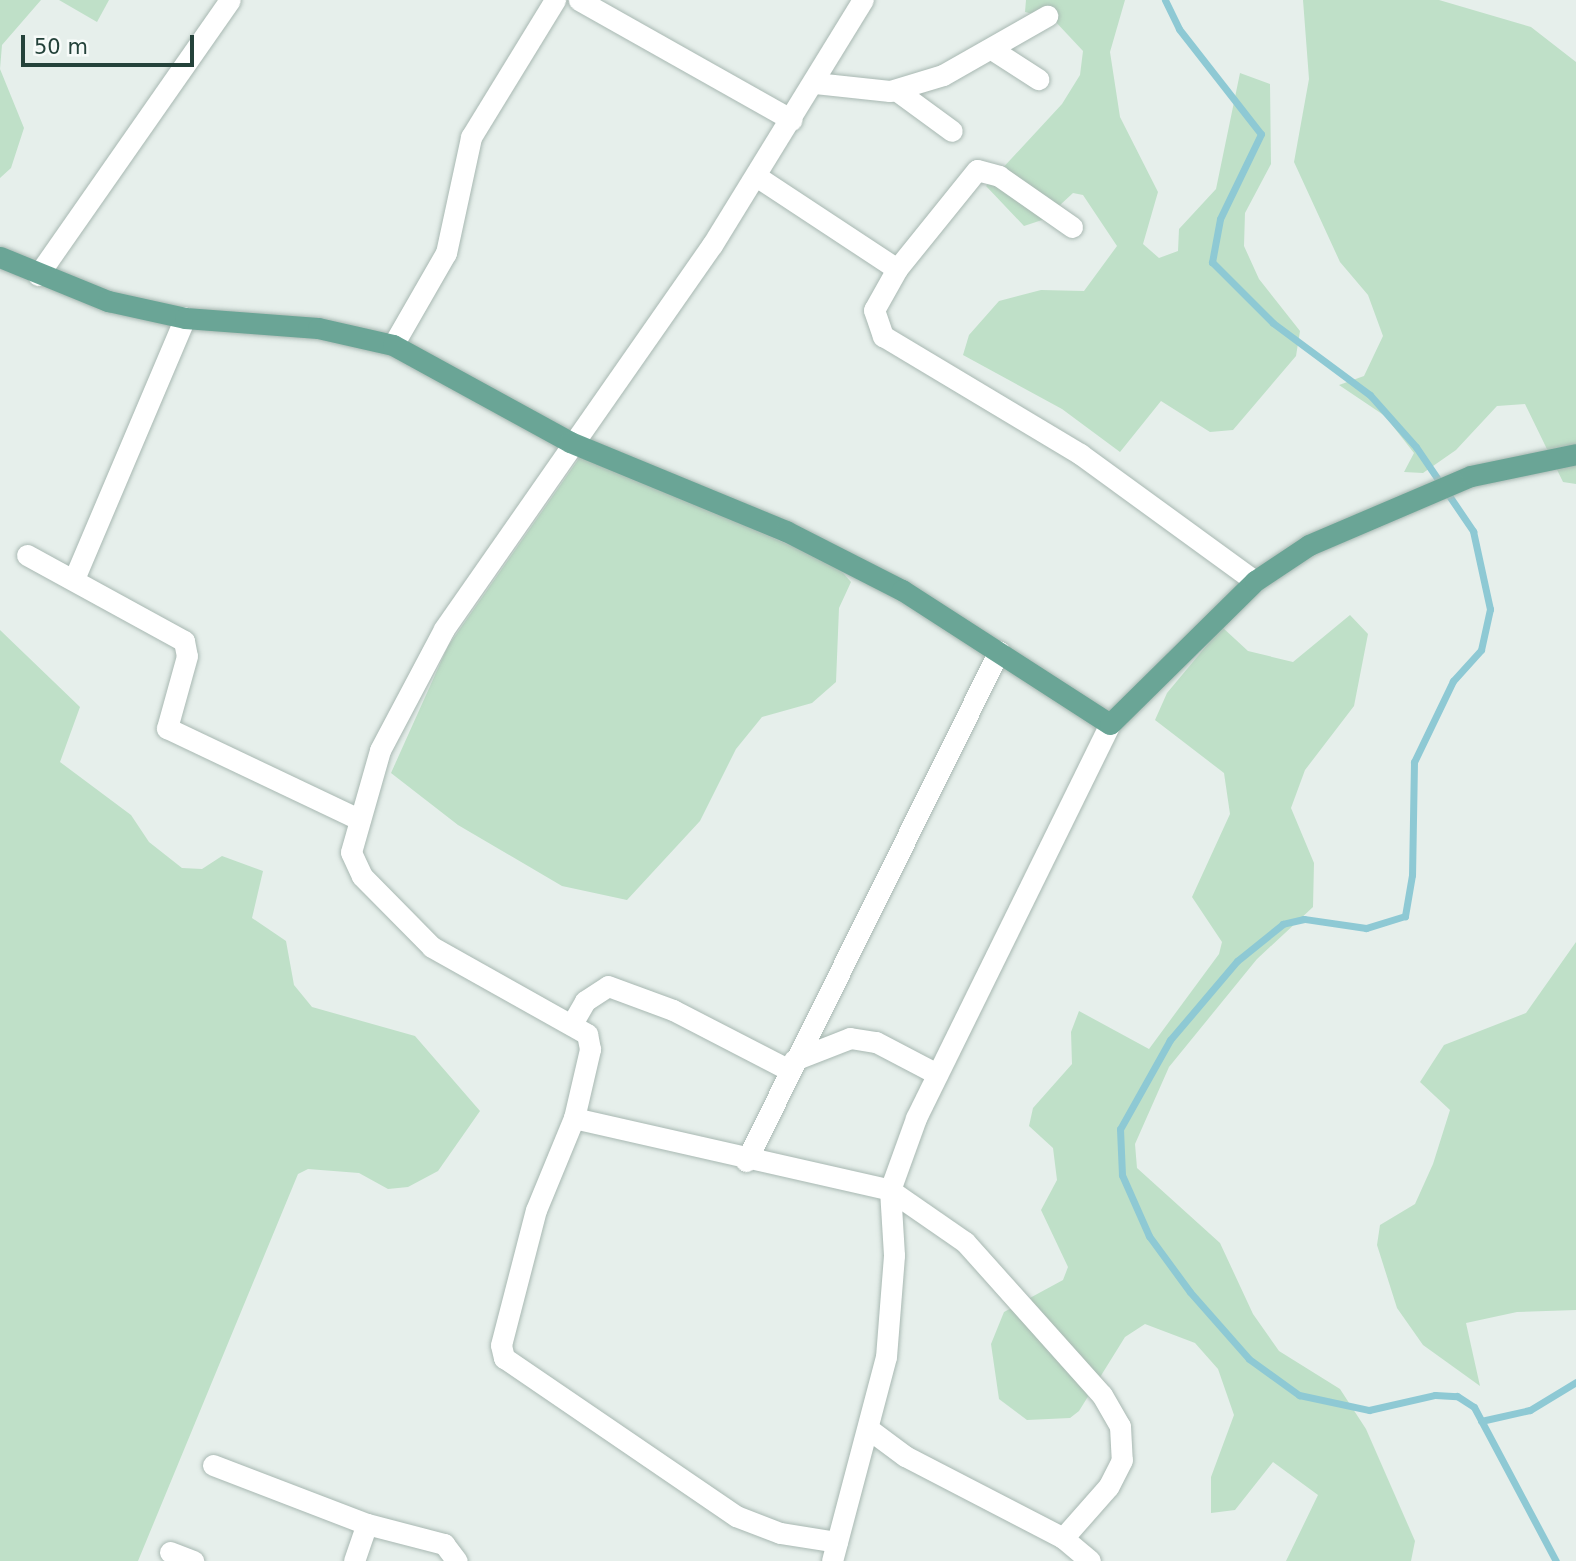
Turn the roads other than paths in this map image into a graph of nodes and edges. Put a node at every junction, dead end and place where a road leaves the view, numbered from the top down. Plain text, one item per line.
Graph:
1 (230, 0) edge
2 (555, 0) edge
3 (579, 0) edge
4 (863, 0) edge
5 (1047, 16) dead end
6 (993, 50) junction
7 (1038, 79) dead end
8 (815, 83) junction
9 (895, 90) junction
10 (792, 120) junction
11 (952, 131) dead end
12 (756, 176) junction
13 (1072, 227) dead end
14 (0, 257) edge
15 (897, 269) junction
16 (38, 275) junction
17 (186, 318) junction
18 (393, 345) junction
19 (570, 442) junction
20 (1576, 454) edge
21 (27, 555) dead end
22 (74, 579) junction
23 (1255, 581) junction
24 (999, 651) junction
25 (1110, 724) junction
26 (359, 819) junction
27 (573, 1022) junction
28 (791, 1065) junction
29 (937, 1074) junction
30 (574, 1118) junction
31 (746, 1161) junction
32 (890, 1190) junction
33 (870, 1430) junction
34 (213, 1465) dead end
35 (367, 1524) junction
36 (1063, 1538) junction
37 (170, 1552) dead end
38 (835, 1552) edge
39 (193, 1561) edge
40 (354, 1561) edge
41 (457, 1561) edge
42 (1090, 1561) edge

1 - 16 street
2 - 18 street
3 - 10 street
4 - 8 street
5 - 6 street
6 - 7 street
6 - 9 street
8 - 9 street
8 - 10 street
9 - 11 street
10 - 12 street
12 - 15 street
12 - 19 street
13 - 15 street
14 - 16 main road
15 - 23 street
16 - 17 main road
17 - 18 main road
17 - 22 street
18 - 19 main road
19 - 24 main road
19 - 26 street
20 - 23 main road
21 - 22 street
22 - 26 street
23 - 25 main road
24 - 25 main road
24 - 28 street
25 - 29 street
26 - 27 street
27 - 28 street
27 - 30 street
28 - 29 street
28 - 31 street
29 - 32 street
30 - 31 street
30 - 38 street
31 - 32 street
32 - 33 street
32 - 36 street
33 - 36 street
33 - 38 street
34 - 35 street
35 - 40 street
35 - 41 street
36 - 42 street
37 - 39 street

